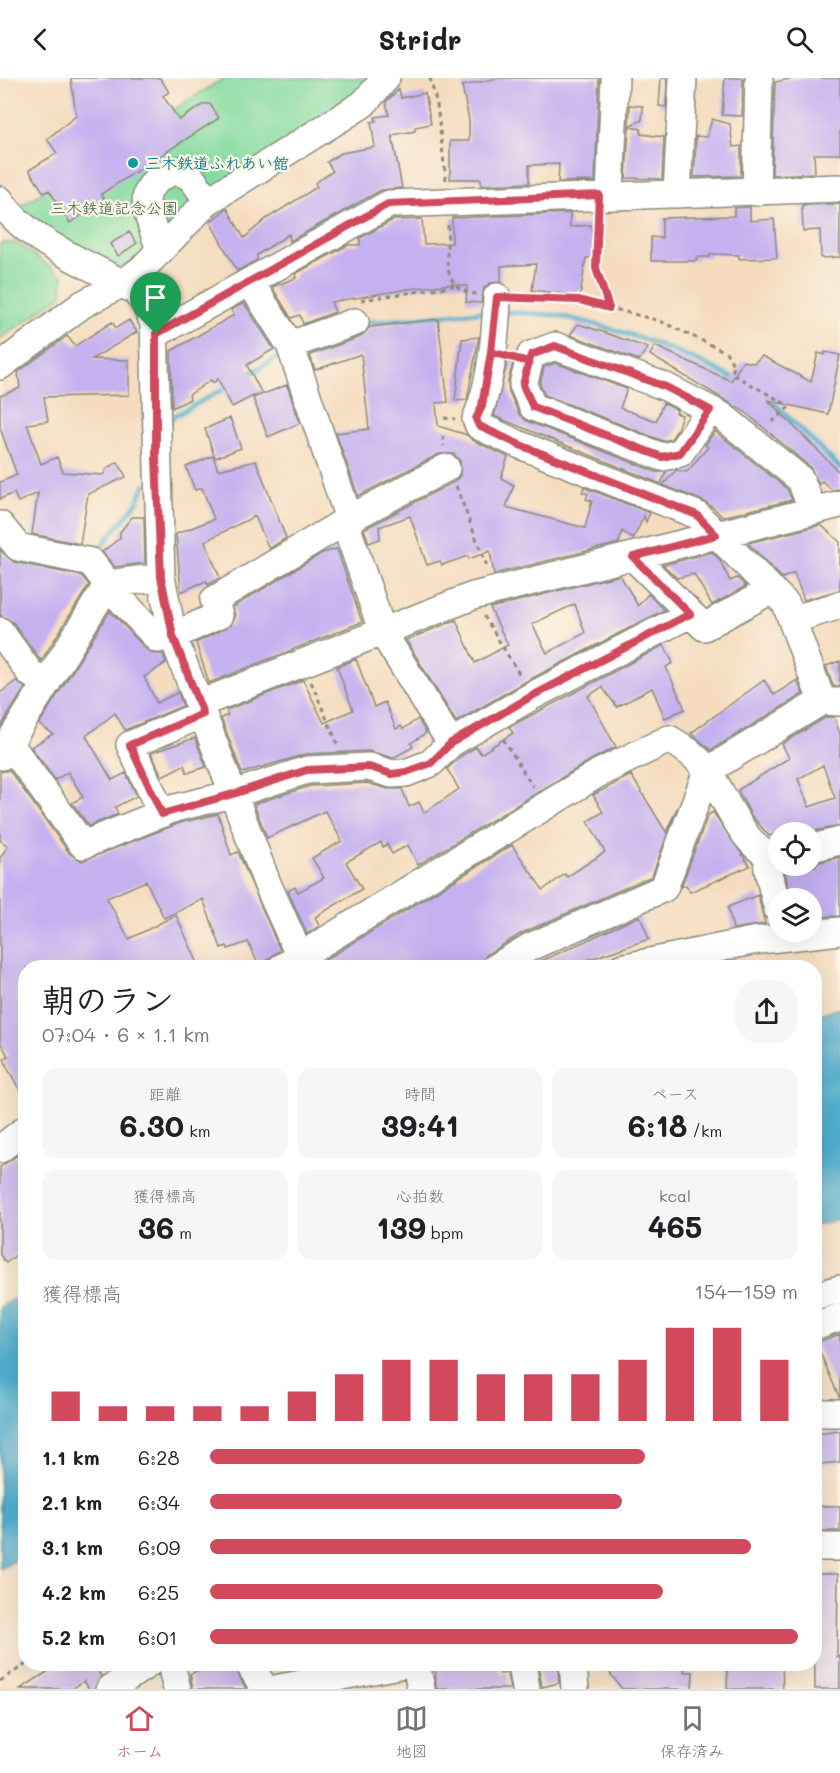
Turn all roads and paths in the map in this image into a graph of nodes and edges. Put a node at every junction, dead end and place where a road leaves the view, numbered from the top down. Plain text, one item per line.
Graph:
1 (386, 78) edge
2 (430, 78) edge
3 (615, 78) edge
4 (683, 78) edge
5 (759, 78) edge
6 (840, 188) edge
7 (756, 192) junction
8 (604, 194) junction
9 (677, 194) junction
10 (208, 201) junction
11 (448, 201) junction
12 (4, 216) edge
13 (160, 252) junction
14 (250, 282) junction
15 (123, 283) junction
16 (454, 286) junction
17 (497, 297) junction
18 (609, 308) junction
19 (355, 322) joint
20 (156, 334) junction
21 (291, 345) junction
22 (491, 352) junction
23 (529, 362) junction
24 (0, 366) edge
25 (710, 410) junction
26 (443, 436) dead end
27 (752, 439) junction
28 (446, 468) junction
29 (840, 504) edge
30 (813, 510) junction
31 (347, 520) junction
32 (0, 525) edge
33 (716, 535) junction
34 (633, 557) junction
35 (161, 577) junction
36 (108, 584) junction
37 (771, 590) junction
38 (484, 593) junction
39 (840, 605) edge
40 (690, 614) junction
41 (792, 620) junction
42 (0, 631) edge
43 (383, 633) junction
44 (173, 636) junction
45 (304, 664) junction
46 (46, 683) junction
47 (532, 696) junction
48 (831, 702) edge
49 (201, 709) junction
50 (491, 720) junction
51 (451, 743) junction
52 (5, 750) edge
53 (347, 768) junction
54 (707, 771) junction
55 (233, 794) junction
56 (545, 806) junction
57 (162, 814) junction
58 (840, 841) edge
59 (822, 846) edge
60 (768, 853) edge
61 (840, 931) edge
62 (822, 932) edge
63 (768, 938) edge
64 (294, 960) edge
65 (300, 960) edge
66 (508, 960) edge
67 (660, 960) edge
68 (18, 1135) edge
69 (0, 1149) edge
70 (840, 1289) edge
71 (822, 1294) edge
72 (840, 1317) edge
73 (822, 1323) edge
74 (822, 1413) edge
75 (840, 1413) edge
76 (822, 1547) edge
77 (840, 1547) edge
78 (18, 1669) edge
79 (137, 1671) edge
80 (173, 1671) edge
81 (253, 1671) edge
82 (368, 1671) edge
83 (417, 1671) edge
84 (523, 1671) edge
85 (574, 1671) edge
86 (0, 1681) edge
87 (110, 1689) edge
88 (177, 1689) edge
89 (265, 1689) edge
90 (275, 1689) edge
91 (421, 1689) edge
92 (526, 1689) edge
93 (575, 1689) edge

1 - 10 street
2 - 11 path
3 - 8 street
4 - 9 street
5 - 7 street
6 - 7 street
7 - 9 street
8 - 9 street
8 - 11 street
8 - 18 path
10 - 13 street
10 - 13 street
11 - 14 street
11 - 16 path
12 - 15 street
13 - 15 street
14 - 20 street
14 - 21 street
15 - 20 street
15 - 24 street
16 - 17 path
16 - 19 path
17 - 18 path
17 - 22 street
18 - 27 path
19 - 21 street
20 - 35 street
21 - 31 street
22 - 23 street
22 - 33 street
23 - 25 street
23 - 25 street
25 - 27 street
26 - 28 path
27 - 30 street
28 - 31 street
28 - 38 path
29 - 30 street
30 - 33 street
31 - 43 street
31 - 44 street
32 - 36 street
33 - 34 street
33 - 37 street
34 - 38 street
34 - 40 street
35 - 36 street
35 - 44 street
36 - 44 street
36 - 46 street
37 - 40 street
37 - 41 street
38 - 43 street
38 - 47 path
39 - 41 street
40 - 47 street
41 - 48 street
42 - 46 street
43 - 45 street
43 - 51 street
44 - 49 street
45 - 49 street
45 - 53 path
46 - 52 street
47 - 50 street
48 - 54 street
49 - 55 street
49 - 57 street
50 - 51 street
50 - 56 path
51 - 53 street
52 - 57 street
53 - 55 street
54 - 56 street
54 - 60 street
54 - 66 street
55 - 57 street
55 - 64 street
56 - 65 street
58 - 59 street
61 - 62 street
63 - 67 street
68 - 69 street
70 - 71 street
72 - 73 street
74 - 75 street
76 - 77 street
78 - 86 path
79 - 87 street
80 - 88 street
81 - 89 street
82 - 90 street
83 - 91 street
84 - 92 street
85 - 93 street

